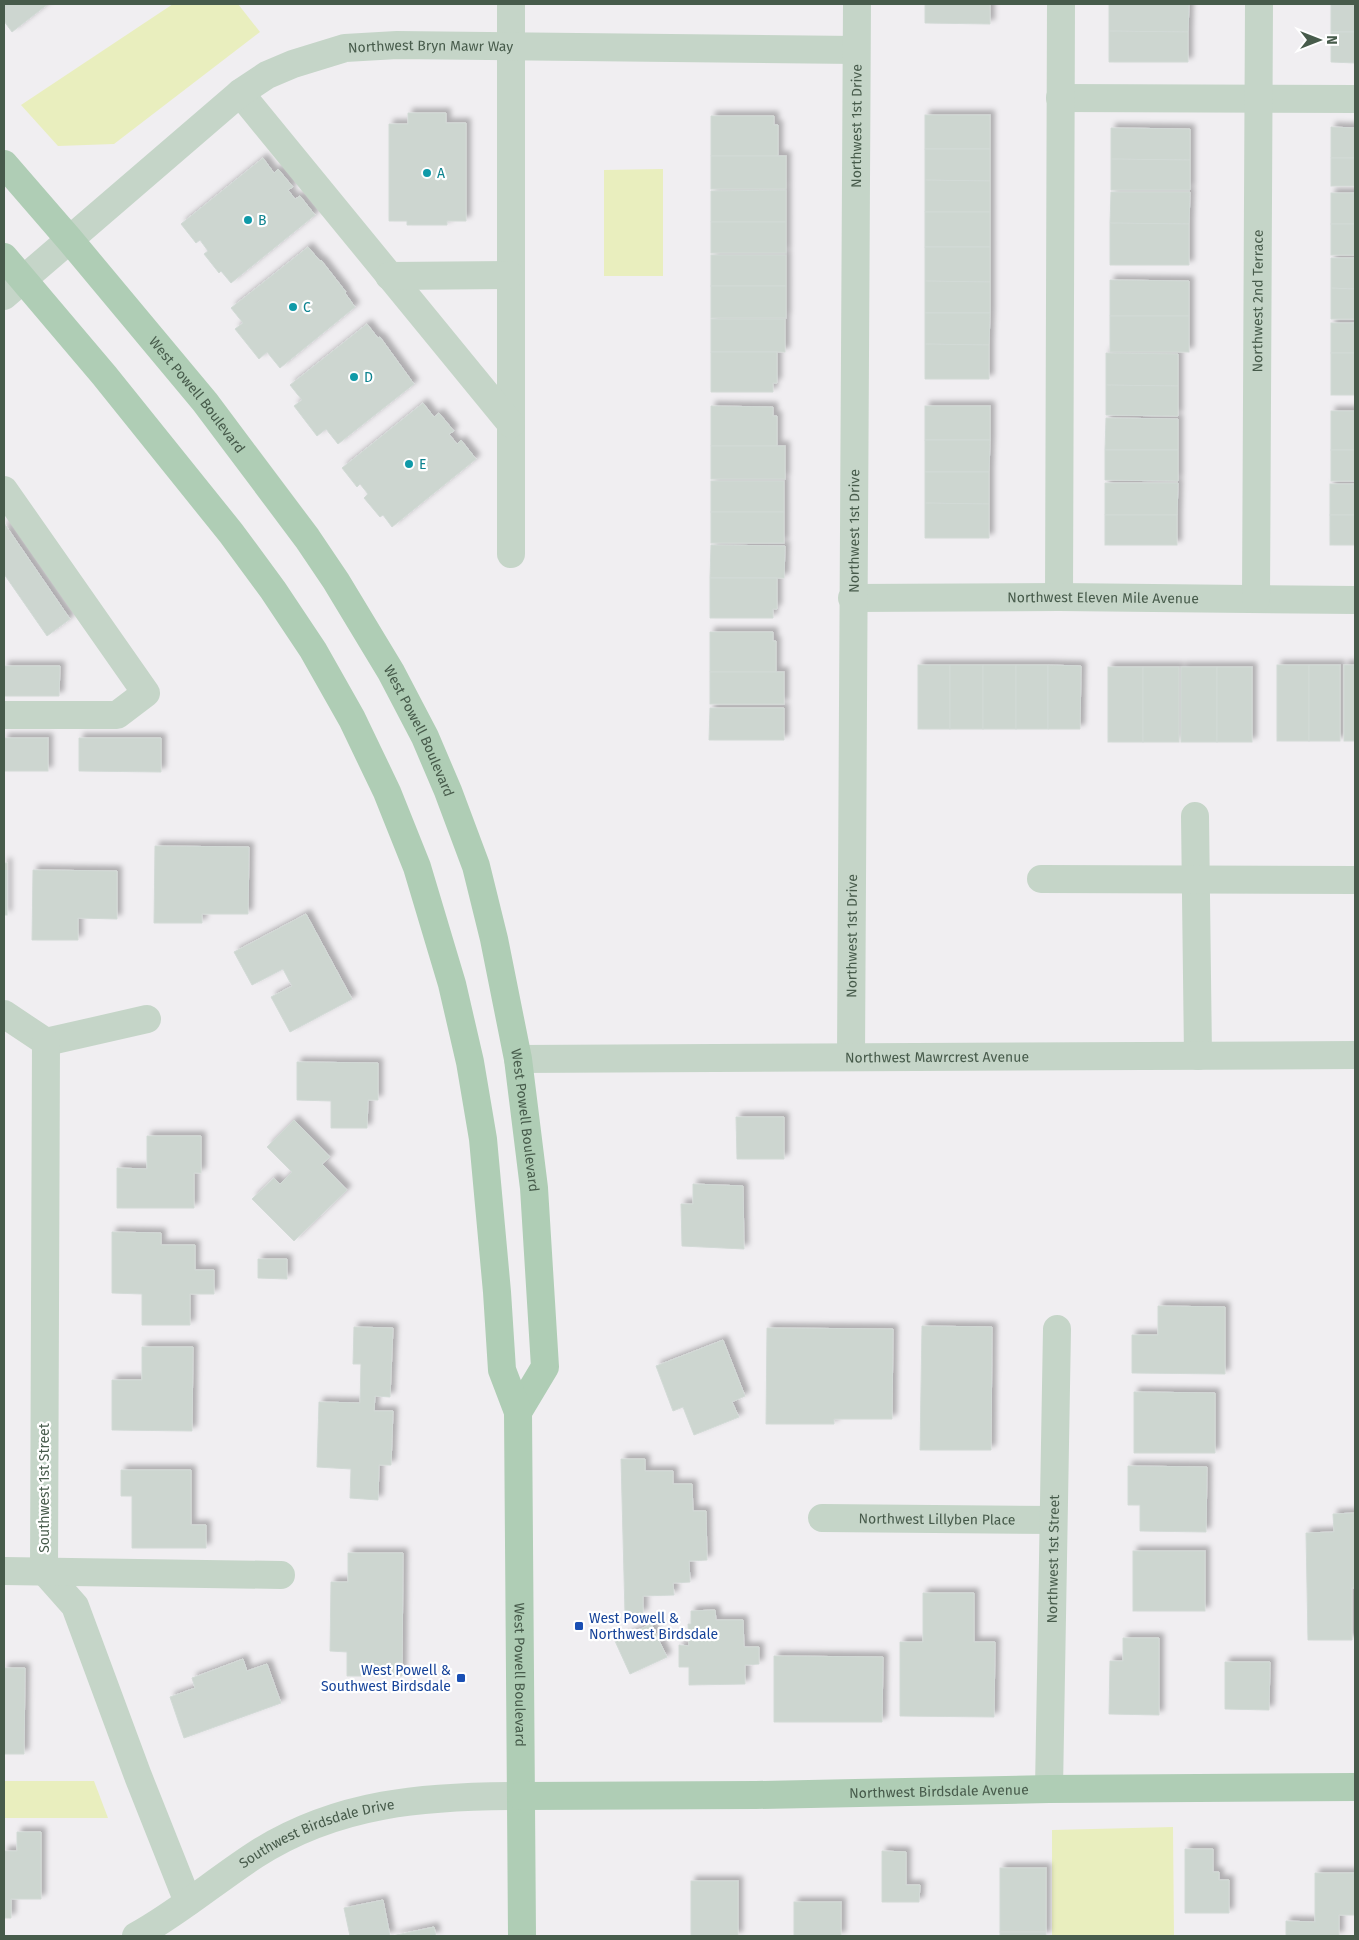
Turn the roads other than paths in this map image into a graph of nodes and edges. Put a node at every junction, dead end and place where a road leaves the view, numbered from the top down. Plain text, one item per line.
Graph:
1 (511, 4) edge
2 (856, 4) edge
3 (1061, 4) edge
4 (1258, 4) edge
5 (510, 46) junction
6 (856, 50) junction
7 (240, 93) junction
8 (1060, 98) junction
9 (1258, 100) junction
10 (1355, 100) edge
11 (4, 164) edge
12 (70, 239) junction
13 (4, 257) edge
14 (510, 275) junction
15 (389, 276) junction
16 (13, 288) edge
17 (511, 424) junction
18 (4, 490) edge
19 (511, 554) dead end
20 (1059, 597) junction
21 (852, 598) junction
22 (1256, 599) junction
23 (1355, 600) edge
24 (4, 715) edge
25 (1195, 816) dead end
26 (1041, 879) dead end
27 (1196, 880) junction
28 (1355, 880) edge
29 (4, 1014) edge
30 (147, 1019) dead end
31 (46, 1042) junction
32 (1355, 1055) edge
33 (1198, 1056) junction
34 (851, 1057) junction
35 (518, 1059) junction
36 (1057, 1329) dead end
37 (518, 1412) junction
38 (822, 1518) dead end
39 (1053, 1520) junction
40 (44, 1571) junction
41 (4, 1572) edge
42 (281, 1575) dead end
43 (1355, 1787) edge
44 (1049, 1789) junction
45 (521, 1796) junction
46 (188, 1902) junction
47 (136, 1936) edge
48 (522, 1936) edge

1 - 5 street
2 - 6 street, Northwest 1st Drive
3 - 8 street
4 - 9 street, Northwest 2nd Terrace
5 - 6 street, Northwest Bryn Mawr Way
5 - 7 street, Northwest Bryn Mawr Way
5 - 14 street
6 - 21 street, Northwest 1st Drive
7 - 12 street, Northwest Bryn Mawr Way
7 - 15 street
8 - 9 street
8 - 20 street
9 - 10 street
9 - 22 street, Northwest 2nd Terrace
11 - 12 main road, West Powell Boulevard
12 - 16 street
12 - 35 main road, West Powell Boulevard
13 - 16 main road, West Powell Boulevard
14 - 15 street
14 - 17 street
15 - 17 street
16 - 37 main road, West Powell Boulevard
17 - 19 street
18 - 24 street
20 - 21 street, Northwest Eleven Mile Avenue
20 - 22 street, Northwest Eleven Mile Avenue
21 - 34 street, Northwest 1st Drive
22 - 23 street, Northwest Eleven Mile Avenue
25 - 27 street
26 - 27 street
27 - 28 street
27 - 33 street
29 - 31 street
30 - 31 street
31 - 40 street, Southwest 1st Street
32 - 33 street, Northwest Mawrcrest Avenue
33 - 34 street, Northwest Mawrcrest Avenue
34 - 35 street, Northwest Mawrcrest Avenue
35 - 37 main road, West Powell Boulevard
36 - 39 street, Northwest 1st Street
37 - 45 main road, West Powell Boulevard
38 - 39 street, Northwest Lillyben Place
39 - 44 street, Northwest 1st Street
40 - 41 street
40 - 42 street
40 - 46 street, Southwest 1st Street
43 - 44 main road, Northwest Birdsdale Avenue
44 - 45 main road, Northwest Birdsdale Avenue
45 - 46 street, Southwest Birdsdale Drive
45 - 48 main road, West Powell Boulevard
46 - 47 street, Southwest Birdsdale Drive

